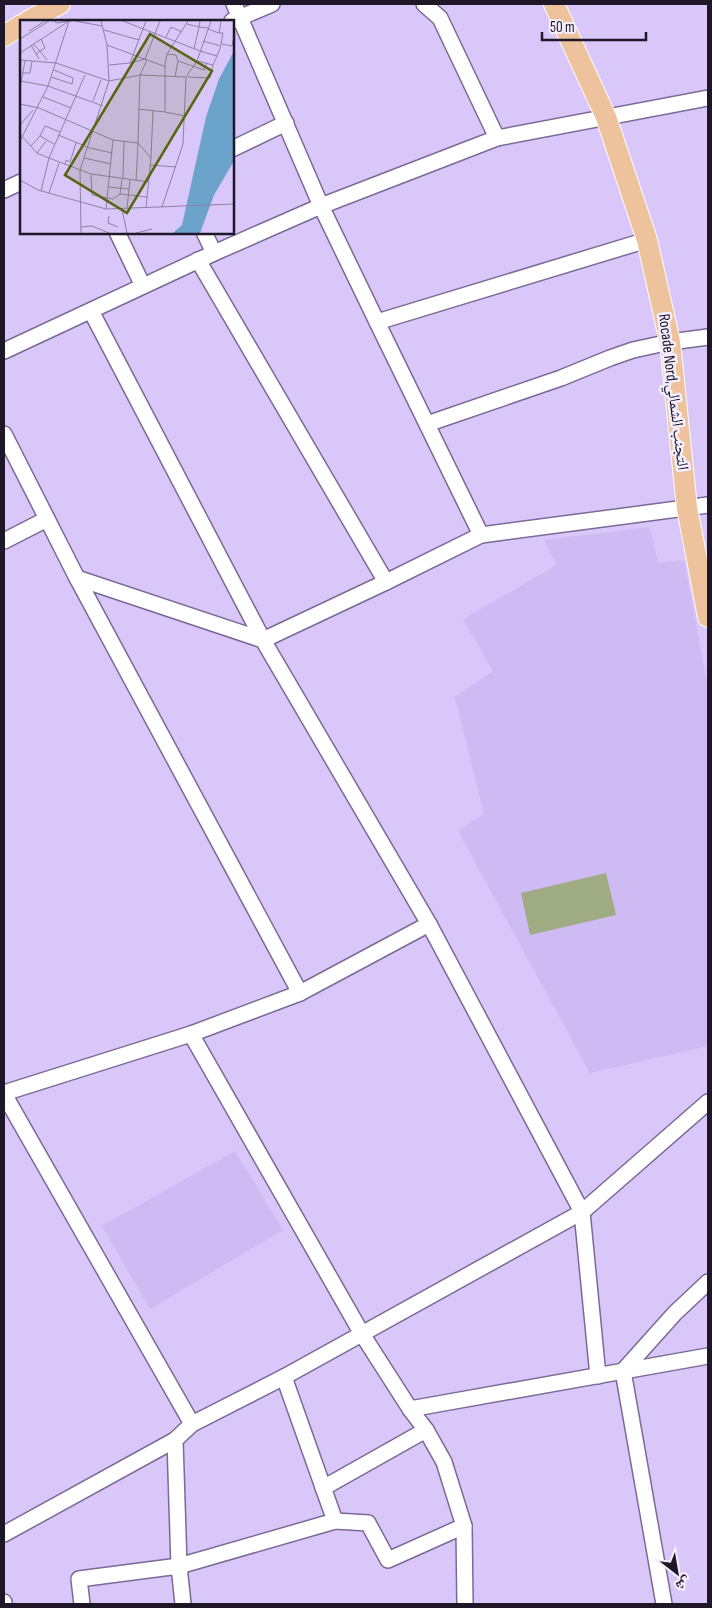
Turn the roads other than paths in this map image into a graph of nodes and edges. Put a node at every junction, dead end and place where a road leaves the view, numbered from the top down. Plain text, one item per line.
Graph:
1 (60, 4) edge
2 (272, 4) edge
3 (424, 4) edge
4 (554, 4) edge
5 (235, 14) edge
6 (33, 20) edge
7 (708, 98) edge
8 (606, 117) junction
9 (286, 123) junction
10 (497, 138) junction
11 (234, 148) edge
12 (20, 182) edge
13 (4, 190) edge
14 (321, 206) junction
15 (118, 234) edge
16 (205, 234) edge
17 (647, 240) junction
18 (214, 253) junction
19 (198, 260) junction
20 (143, 286) junction
21 (91, 311) junction
22 (377, 322) junction
23 (708, 337) edge
24 (670, 342) junction
25 (4, 351) edge
26 (427, 424) junction
27 (4, 434) edge
28 (708, 505) edge
29 (687, 508) junction
30 (47, 519) junction
31 (482, 535) junction
32 (4, 541) edge
33 (77, 578) junction
34 (386, 582) junction
35 (708, 617) edge
36 (263, 640) junction
37 (429, 924) junction
38 (300, 992) junction
39 (191, 1034) junction
40 (4, 1094) edge
41 (708, 1102) edge
42 (582, 1212) junction
43 (708, 1282) edge
44 (362, 1334) junction
45 (708, 1356) edge
46 (622, 1371) junction
47 (598, 1376) junction
48 (284, 1377) junction
49 (410, 1409) junction
50 (192, 1424) junction
51 (426, 1430) junction
52 (175, 1440) junction
53 (323, 1488) junction
54 (335, 1521) junction
55 (464, 1526) junction
56 (4, 1534) edge
57 (179, 1566) junction
58 (82, 1604) edge
59 (183, 1604) edge
60 (465, 1604) edge
61 (664, 1604) edge

1 - 6 main road
2 - 5 street
3 - 10 street
4 - 8 main road, Rocade Nord,التجنب الشمالي
5 - 9 street
7 - 8 street
8 - 10 street
8 - 17 main road, Rocade Nord,التجنب الشمالي
9 - 11 street
9 - 14 street
10 - 14 street
12 - 13 street
14 - 18 street
14 - 22 street
15 - 20 street
16 - 18 street
17 - 22 street
17 - 24 main road, Rocade Nord,التجنب الشمالي
18 - 19 street
19 - 20 street
19 - 34 street
20 - 21 street
21 - 25 street
21 - 36 street
22 - 26 street
23 - 24 street
24 - 26 street
24 - 29 main road, Rocade Nord,التجنب الشمالي
26 - 31 street
27 - 30 street
28 - 29 street
29 - 31 street
29 - 35 main road, Rocade Nord,التجنب الشمالي
30 - 32 street
30 - 33 street
31 - 34 street
33 - 36 street
33 - 38 street
34 - 36 street
36 - 37 street
37 - 38 street
37 - 42 street
38 - 39 street
39 - 40 street
39 - 44 street
40 - 50 street
41 - 42 street
42 - 44 street
42 - 47 street
43 - 46 street
44 - 48 street
44 - 49 street
45 - 46 street
46 - 47 street
46 - 61 street
47 - 49 street
48 - 50 street
48 - 53 street
49 - 51 street
50 - 52 street
51 - 53 street
51 - 55 street
52 - 56 street
52 - 57 street
53 - 54 street
54 - 55 street
54 - 57 street
55 - 60 street
57 - 58 street
57 - 59 street

